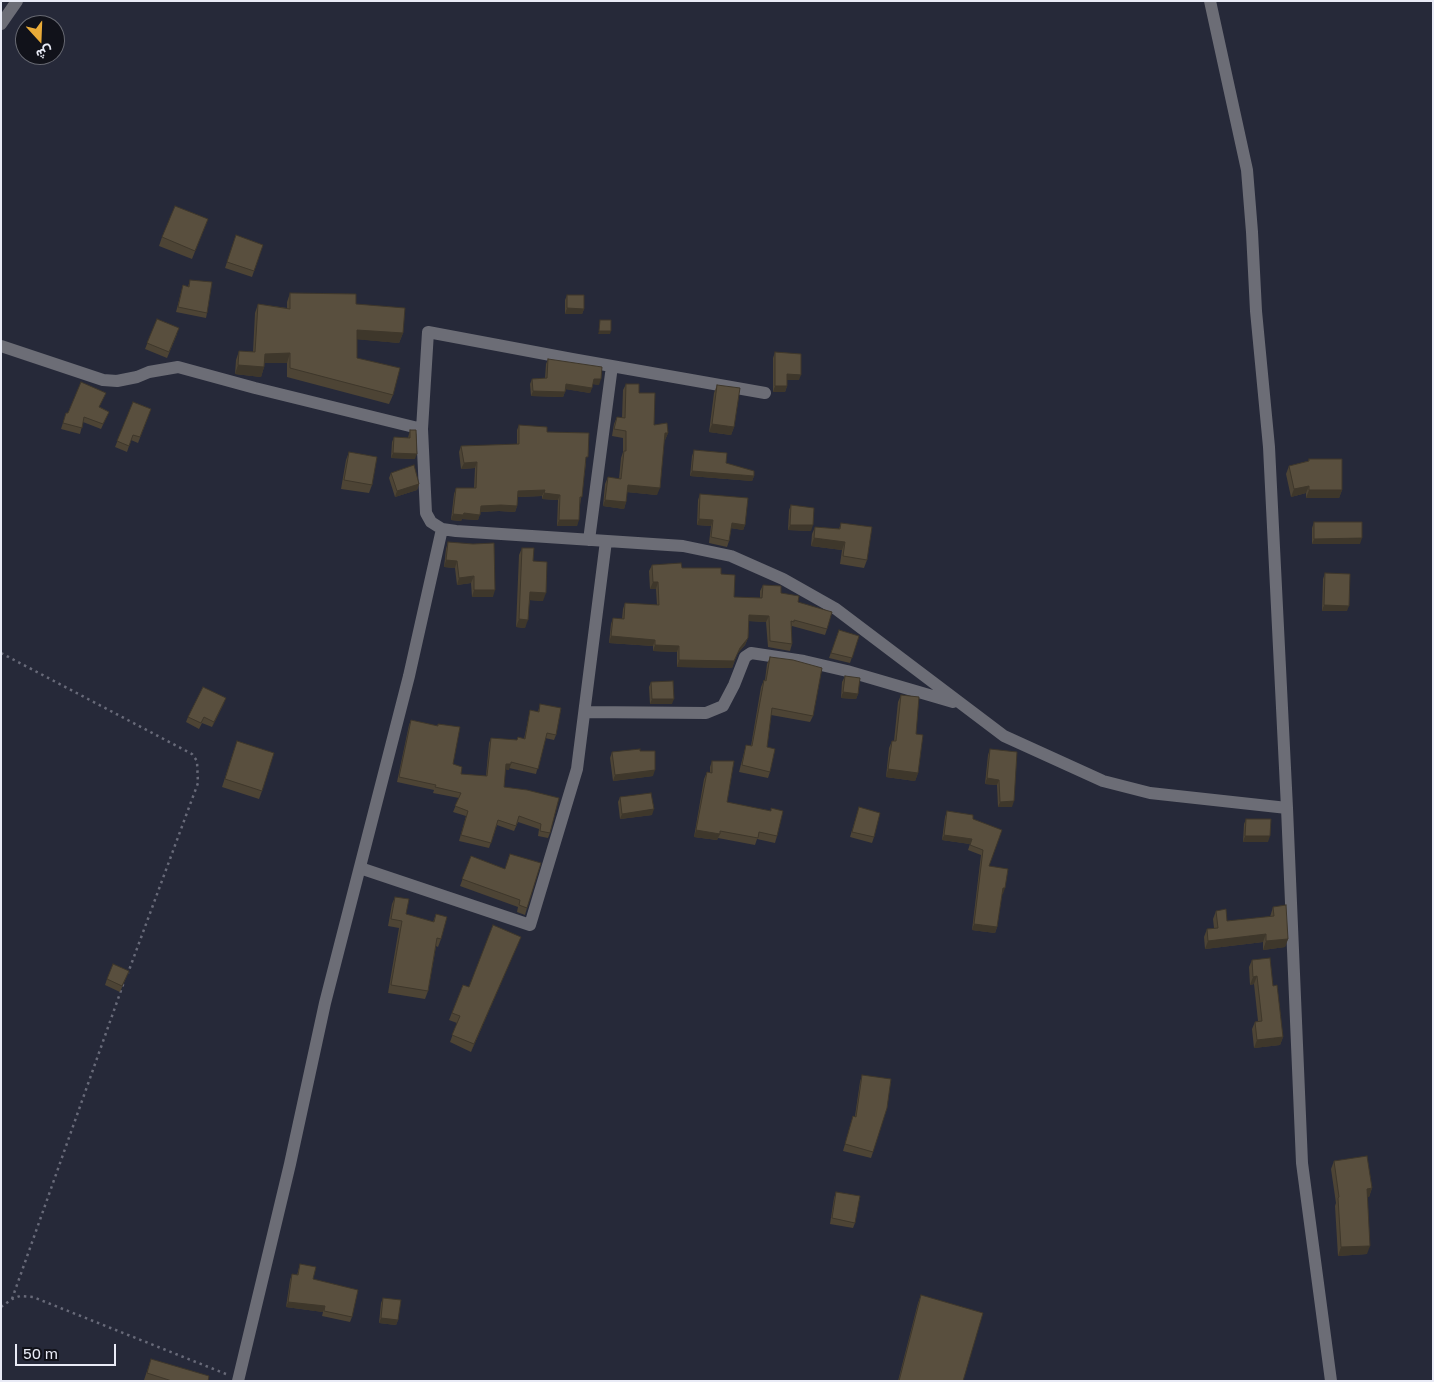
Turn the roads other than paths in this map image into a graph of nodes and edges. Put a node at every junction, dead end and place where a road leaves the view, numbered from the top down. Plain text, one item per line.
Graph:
1 (17, 1) edge
2 (1210, 1) edge
3 (1, 24) edge
4 (1, 346) edge
5 (612, 366) junction
6 (765, 392) dead end
7 (422, 429) junction
8 (442, 528) junction
9 (589, 540) junction
10 (606, 541) junction
11 (962, 705) junction
12 (585, 712) junction
13 (1287, 808) junction
14 (360, 868) junction
15 (238, 1380) edge
16 (1331, 1381) edge

1 - 3 street
2 - 13 street
4 - 7 street
5 - 6 street
5 - 7 street
5 - 9 street
7 - 8 street
8 - 9 street
8 - 14 street
9 - 10 street
10 - 11 street
10 - 12 street
11 - 12 street
11 - 13 street
12 - 14 street
13 - 16 street
14 - 15 street

